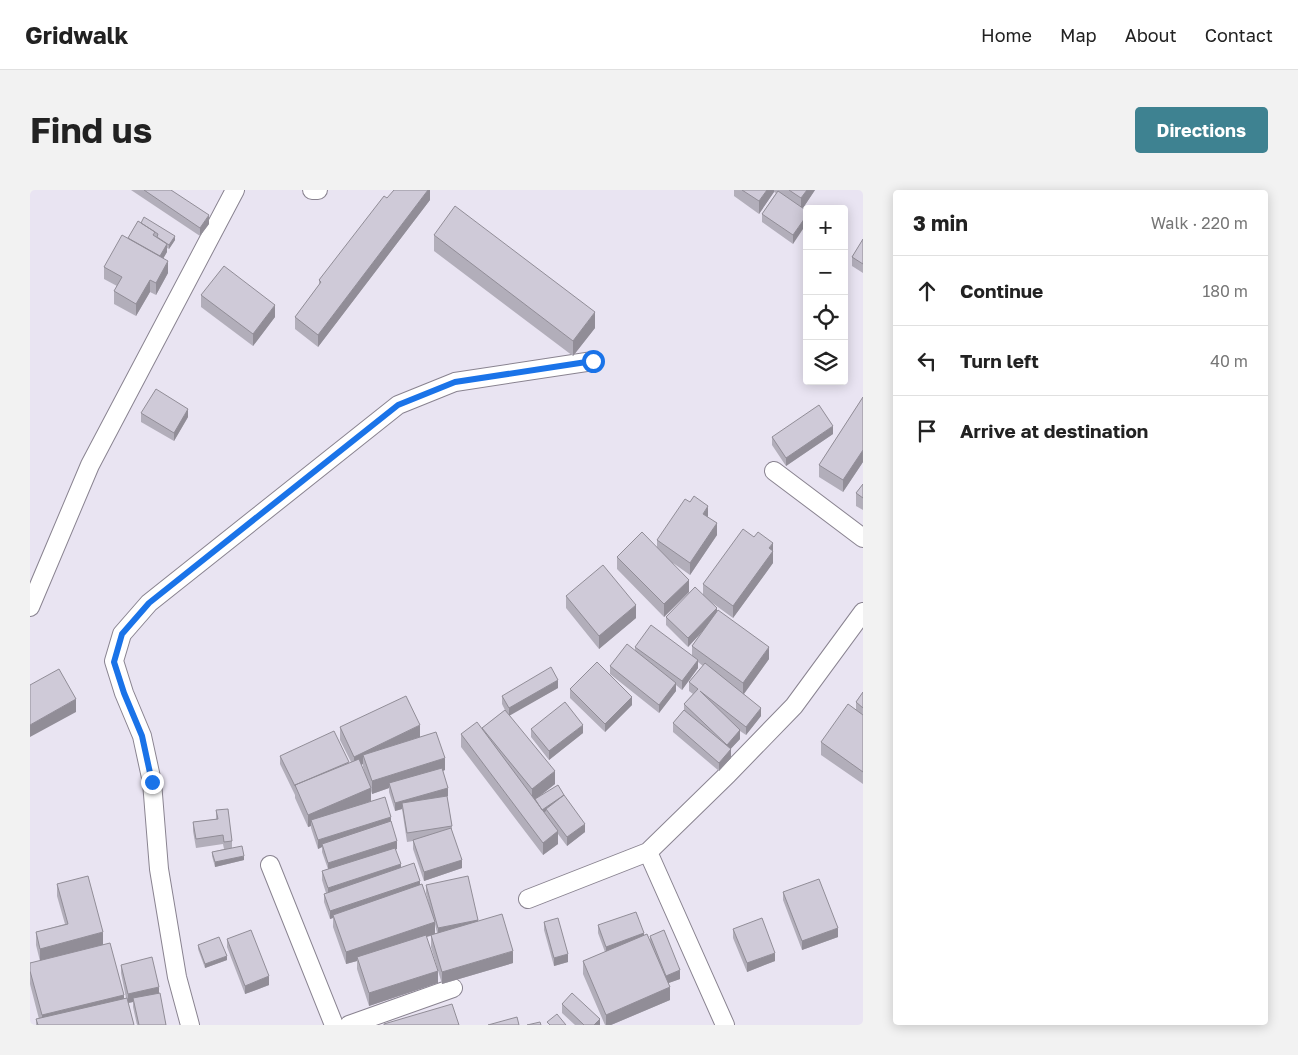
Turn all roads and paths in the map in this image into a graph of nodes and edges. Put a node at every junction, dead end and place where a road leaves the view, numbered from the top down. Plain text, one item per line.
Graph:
1 (235, 190) edge
2 (312, 190) edge
3 (318, 190) edge
4 (593, 361) dead end
5 (774, 472) dead end
6 (863, 538) edge
7 (30, 607) edge
8 (863, 612) edge
9 (648, 852) junction
10 (270, 865) dead end
11 (528, 900) dead end
12 (453, 988) dead end
13 (190, 1025) edge
14 (334, 1025) edge
15 (349, 1025) edge
16 (725, 1025) edge

1 - 7 street
2 - 3 street
4 - 13 street
5 - 6 street
8 - 9 street
9 - 11 street
9 - 16 street
10 - 14 street
12 - 15 street

